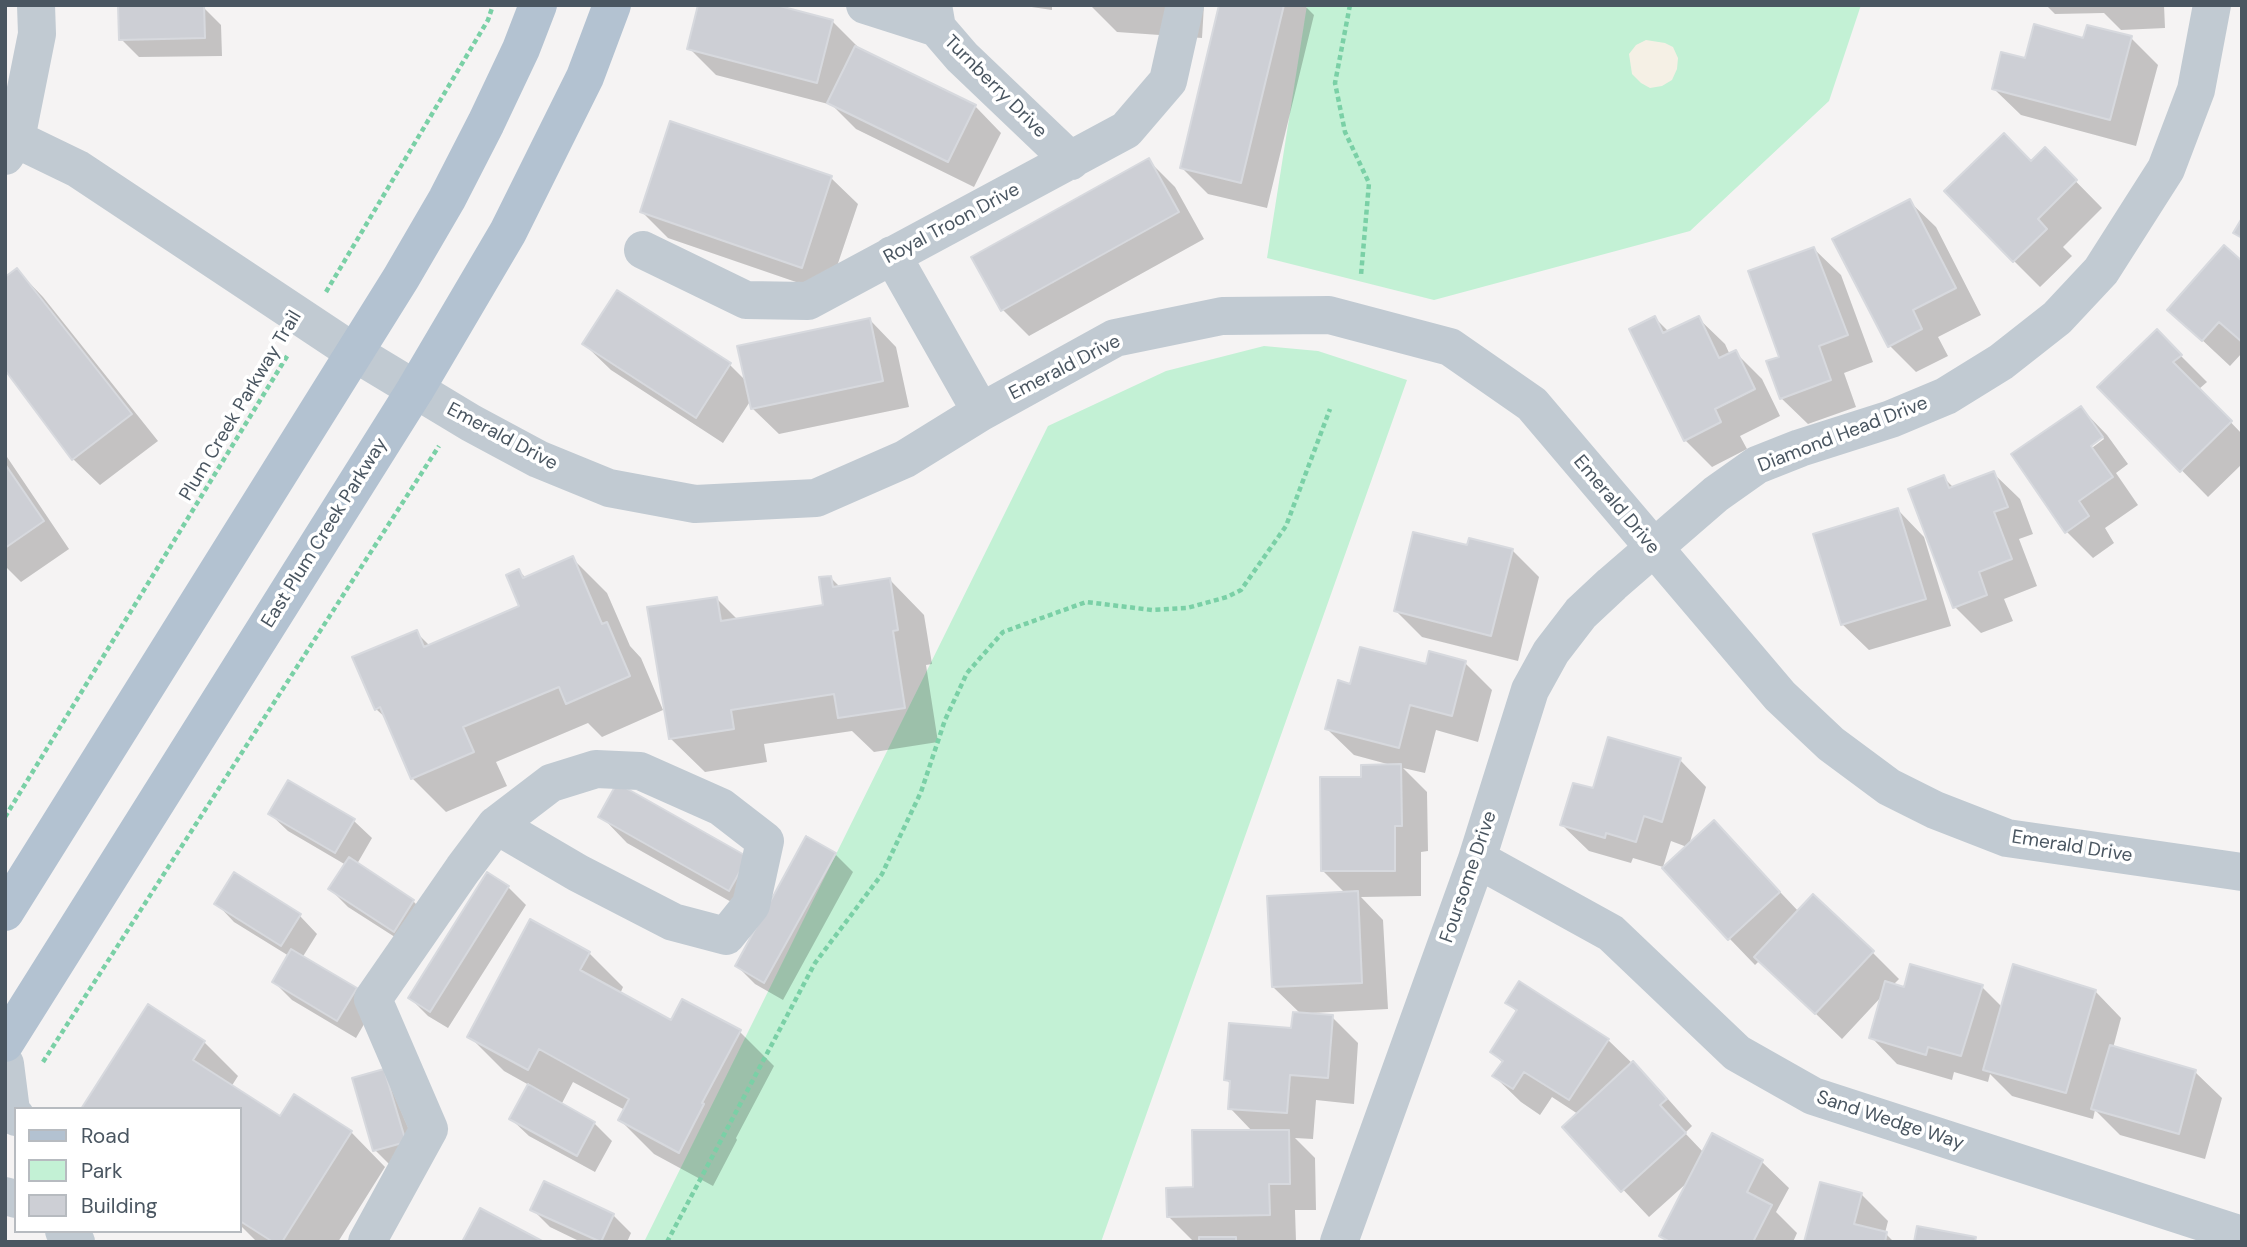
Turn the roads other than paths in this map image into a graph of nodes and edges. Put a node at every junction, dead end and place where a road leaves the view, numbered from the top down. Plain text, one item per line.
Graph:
1 (36, 5) edge
2 (538, 5) edge
3 (612, 5) edge
4 (865, 5) edge
5 (1185, 5) edge
6 (2212, 5) edge
7 (935, 17) edge
8 (11, 147) edge
9 (1071, 161) junction
10 (643, 250) dead end
11 (892, 255) junction
12 (355, 353) junction
13 (415, 390) junction
14 (981, 412) junction
15 (1653, 548) junction
16 (496, 825) junction
17 (1477, 859) junction
18 (2242, 872) edge
19 (5, 912) edge
20 (5, 1043) edge
21 (5, 1059) edge
22 (5, 1065) edge
23 (14, 1114) edge
24 (2242, 1236) edge
25 (367, 1242) edge
26 (1339, 1242) edge

1 - 8 street
2 - 12 main road
3 - 13 main road, East Plum Creek Parkway
4 - 7 street
5 - 9 street, Royal Troon Drive
6 - 15 street, Diamond Head Drive
7 - 9 street, Turnberry Drive
8 - 12 street, Emerald Drive
9 - 11 street, Royal Troon Drive
10 - 11 street, Royal Troon Drive
11 - 14 street
12 - 13 street, Emerald Drive
12 - 19 main road
13 - 14 street, Emerald Drive
13 - 20 main road, East Plum Creek Parkway
14 - 15 street, Emerald Drive
15 - 17 street, Foursome Drive
15 - 18 street, Emerald Drive
16 - 16 street
16 - 25 street
17 - 24 street, Sand Wedge Way
17 - 26 street, Foursome Drive
20 - 21 street
22 - 23 street

